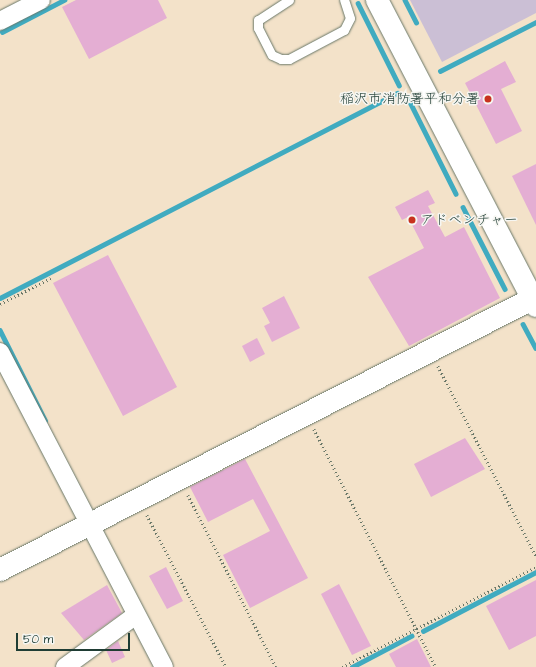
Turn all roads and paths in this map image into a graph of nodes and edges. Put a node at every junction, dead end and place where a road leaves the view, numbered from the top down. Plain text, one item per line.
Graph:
1 (41, 0) edge
2 (289, 0) edge
3 (377, 0) edge
4 (346, 1) edge
5 (0, 21) edge
6 (51, 278) dead end
7 (535, 301) edge
8 (0, 304) edge
9 (0, 352) edge
10 (430, 352) junction
11 (306, 415) junction
12 (180, 480) junction
13 (140, 500) junction
14 (90, 525) junction
15 (536, 556) edge
16 (536, 567) edge
17 (0, 570) edge
18 (136, 615) junction
19 (416, 629) junction
20 (65, 667) edge
21 (164, 667) edge
22 (226, 667) edge
23 (276, 667) edge
24 (342, 667) edge
25 (436, 667) edge

1 - 5 street
2 - 4 lane
3 - 7 street
6 - 8 path
7 - 10 street
9 - 14 street
10 - 11 street
10 - 15 path
11 - 12 street
11 - 19 path
12 - 13 street
12 - 23 path
13 - 14 street
13 - 22 path
14 - 17 street
14 - 18 street
16 - 19 path
18 - 20 street
18 - 21 street
19 - 24 path
19 - 25 path

